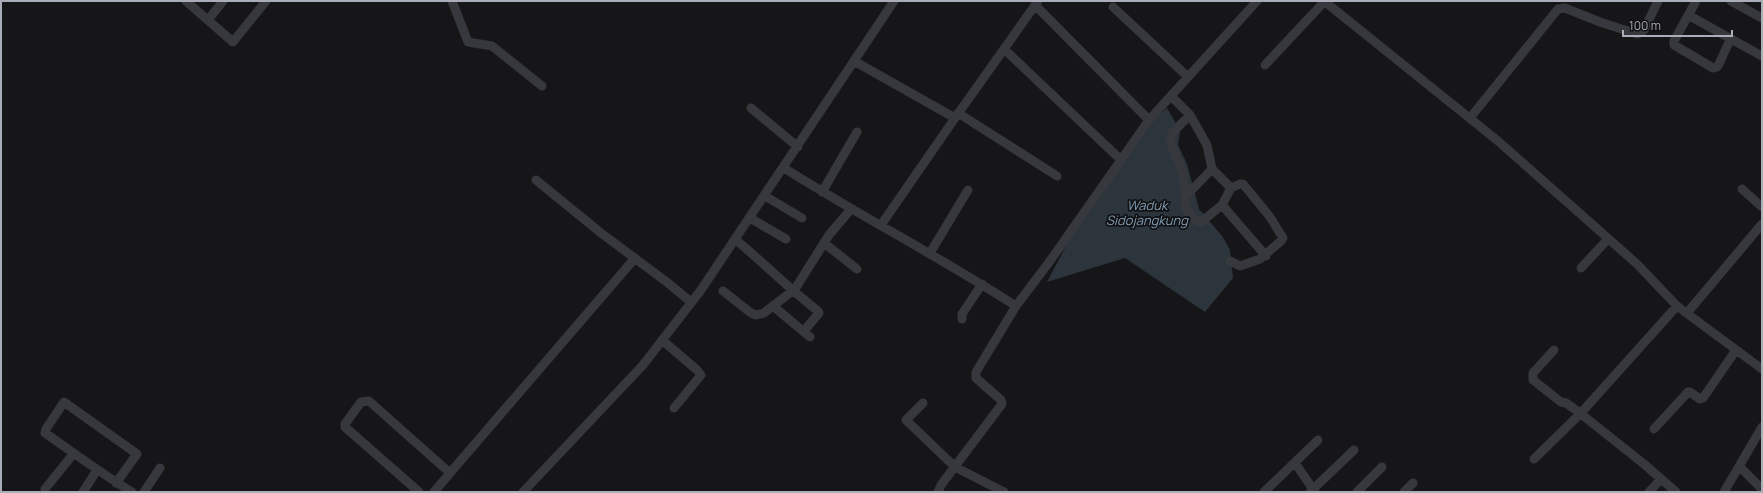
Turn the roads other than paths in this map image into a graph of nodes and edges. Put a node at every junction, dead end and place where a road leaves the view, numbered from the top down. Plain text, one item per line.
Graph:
1 (186, 1) edge
2 (223, 1) edge
3 (266, 1) edge
4 (452, 1) edge
5 (894, 1) edge
6 (1257, 1) edge
7 (1324, 1) edge
8 (1658, 1) edge
9 (1696, 1) edge
10 (1730, 1) edge
11 (1037, 3) edge
12 (1113, 7) dead end
13 (1688, 15) junction
14 (1762, 18) edge
15 (208, 20) junction
16 (1730, 40) junction
17 (1004, 49) junction
18 (1762, 56) edge
19 (854, 61) junction
20 (1266, 65) dead end
21 (1188, 77) junction
22 (542, 86) dead end
23 (1171, 96) junction
24 (751, 108) dead end
25 (1190, 115) junction
26 (956, 116) junction
27 (1470, 118) junction
28 (1149, 120) junction
29 (857, 132) dead end
30 (798, 147) junction
31 (1120, 160) junction
32 (784, 168) junction
33 (1212, 168) junction
34 (1057, 176) dead end
35 (536, 180) dead end
36 (1231, 188) junction
37 (1742, 189) dead end
38 (968, 190) dead end
39 (822, 192) junction
40 (765, 196) junction
41 (1185, 196) junction
42 (1222, 205) junction
43 (1762, 207) edge
44 (852, 209) junction
45 (750, 218) junction
46 (802, 218) dead end
47 (1762, 224) edge
48 (881, 225) junction
49 (1608, 238) junction
50 (786, 239) dead end
51 (736, 240) junction
52 (824, 243) junction
53 (930, 253) junction
54 (1266, 256) junction
55 (635, 258) junction
56 (1230, 261) dead end
57 (1582, 268) dead end
58 (857, 269) dead end
59 (982, 284) junction
60 (723, 291) dead end
61 (793, 291) junction
62 (691, 302) junction
63 (773, 306) junction
64 (1016, 306) junction
65 (1678, 306) junction
66 (1687, 313) junction
67 (962, 318) dead end
68 (662, 340) junction
69 (1554, 350) dead end
70 (1736, 350) junction
71 (1762, 369) edge
72 (923, 403) dead end
73 (674, 408) dead end
74 (1580, 414) junction
75 (1654, 428) dead end
76 (1761, 430) edge
77 (1318, 440) dead end
78 (1354, 450) dead end
79 (74, 453) junction
80 (1534, 459) dead end
81 (1295, 463) junction
82 (955, 466) junction
83 (1382, 467) dead end
84 (1740, 467) junction
85 (160, 468) dead end
86 (97, 470) junction
87 (450, 473) junction
88 (1661, 479) junction
89 (1413, 483) dead end
90 (119, 487) edge
91 (1762, 488) edge
92 (45, 489) dead end
93 (1313, 491) edge
94 (83, 492) edge
95 (132, 492) edge
96 (144, 492) edge
97 (419, 492) edge
98 (434, 492) edge
99 (523, 492) edge
100 (938, 492) edge
101 (1004, 492) edge
102 (1264, 492) edge
103 (1357, 492) edge
104 (1404, 492) edge
105 (1649, 492) edge
106 (1676, 492) edge
107 (1724, 492) edge

1 - 15 street
2 - 15 street
3 - 15 street
4 - 22 street
5 - 19 street
6 - 21 street
7 - 20 street
7 - 27 street
8 - 27 street
9 - 13 street
10 - 14 street
11 - 17 street
11 - 28 street
12 - 21 street
13 - 16 street
13 - 16 street
16 - 18 street
17 - 26 street
17 - 31 street
19 - 26 street
19 - 30 street
21 - 23 street
23 - 25 street
23 - 28 street
24 - 30 street
25 - 33 street
25 - 41 street
26 - 34 street
26 - 48 street
27 - 49 street
28 - 31 street
29 - 39 street
30 - 32 street
31 - 64 street
32 - 39 street
32 - 40 street
33 - 36 street
33 - 41 street
35 - 55 street
36 - 42 street
36 - 54 street
37 - 43 street
38 - 53 street
39 - 44 street
40 - 45 street
40 - 46 street
41 - 42 street
42 - 54 street
44 - 48 street
44 - 52 street
45 - 50 street
45 - 51 street
47 - 66 street
48 - 53 street
49 - 57 street
49 - 65 street
51 - 61 street
51 - 62 street
52 - 58 street
52 - 61 street
53 - 59 street
54 - 56 street
55 - 62 street
55 - 87 street
59 - 64 street
59 - 67 street
60 - 63 street
61 - 63 street
61 - 63 street
62 - 68 street
64 - 82 street
65 - 66 street
65 - 74 street
66 - 70 street
68 - 73 street
68 - 99 street
69 - 74 street
70 - 71 street
70 - 75 street
72 - 82 street
74 - 80 street
74 - 88 street
76 - 84 street
77 - 81 street
78 - 93 street
79 - 86 street
79 - 90 street
79 - 92 street
81 - 93 street
81 - 102 street
82 - 100 street
82 - 101 street
83 - 103 street
84 - 91 street
84 - 107 street
85 - 96 street
86 - 90 street
86 - 94 street
87 - 97 street
87 - 98 street
88 - 105 street
88 - 106 street
89 - 104 street
90 - 95 street

